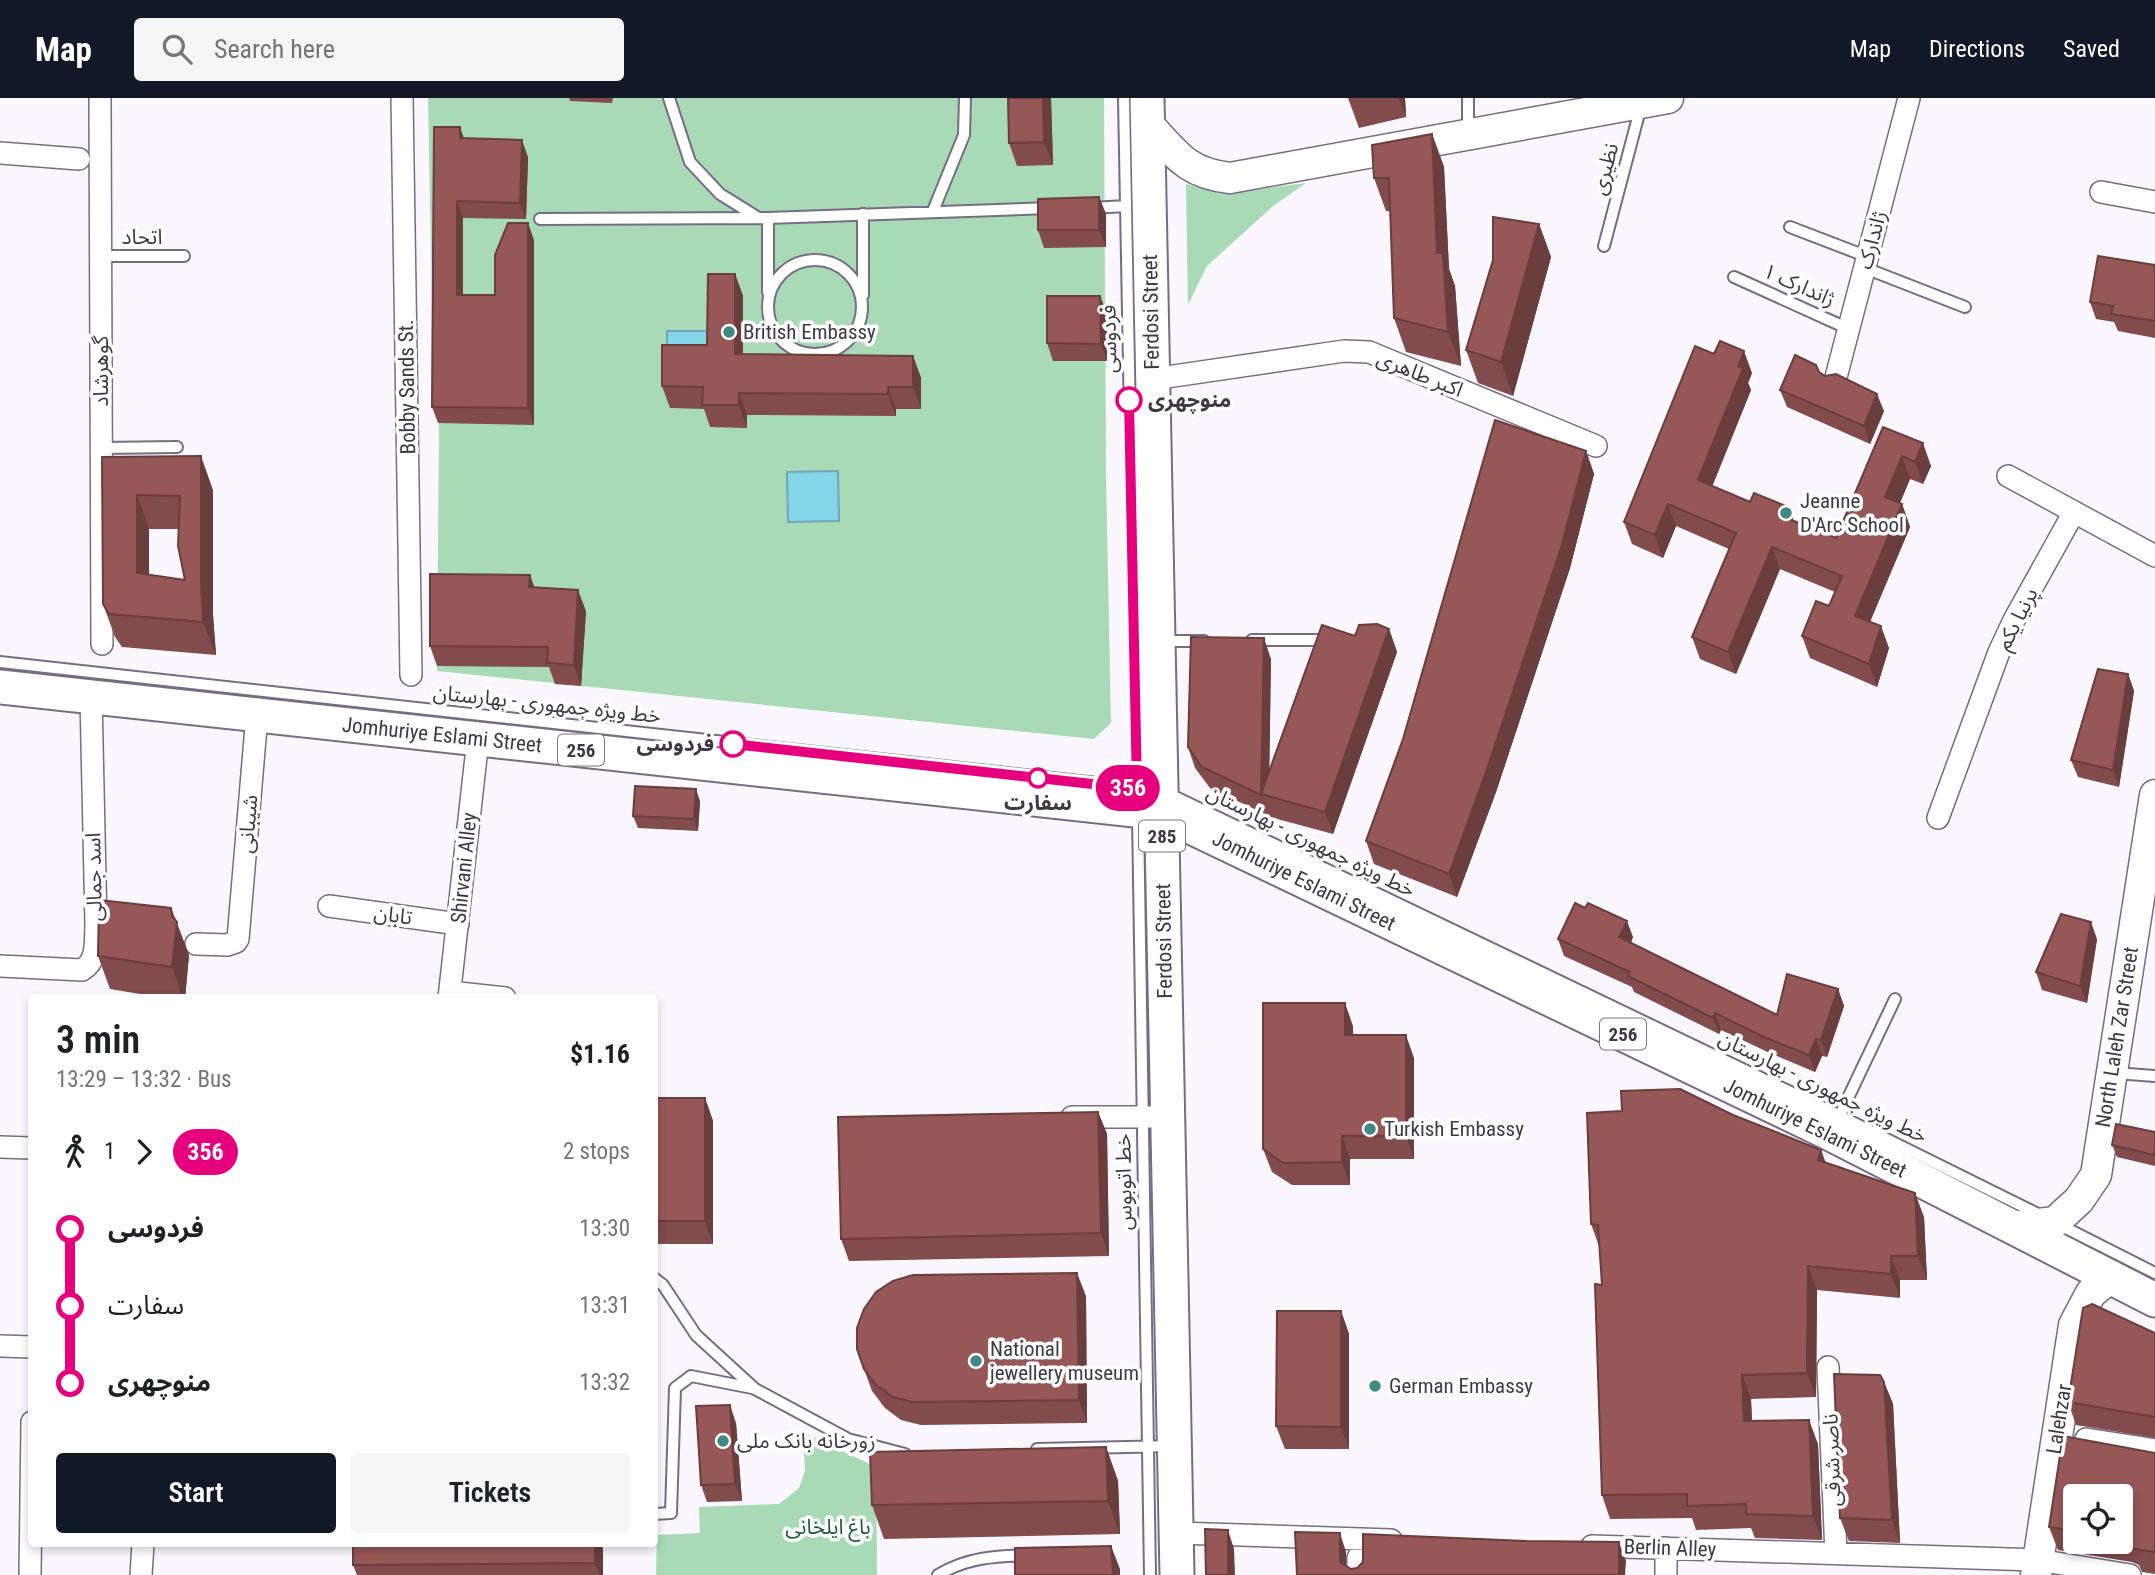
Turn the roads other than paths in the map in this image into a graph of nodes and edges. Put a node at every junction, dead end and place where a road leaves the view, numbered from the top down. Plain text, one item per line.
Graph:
1 (100, 98) edge
2 (402, 98) edge
3 (669, 98) edge
4 (965, 98) edge
5 (1124, 98) edge
6 (1468, 98) edge
7 (1909, 98) edge
8 (1655, 101) edge
9 (1570, 108) edge
10 (1147, 111) edge
11 (1468, 135) junction
12 (0, 153) edge
13 (79, 159) dead end
14 (2101, 192) dead end
15 (2155, 202) edge
16 (1126, 206) junction
17 (1069, 208) edge
18 (1081, 208) edge
19 (933, 211) junction
20 (863, 214) junction
21 (763, 218) junction
22 (540, 219) dead end
23 (1790, 227) dead end
24 (1604, 246) dead end
25 (100, 256) junction
26 (184, 256) dead end
27 (1866, 263) junction
28 (1734, 277) dead end
29 (768, 302) junction
30 (863, 305) junction
31 (1965, 307) dead end
32 (1849, 328) junction
33 (1153, 379) junction
34 (1835, 381) edge
35 (1596, 446) dead end
36 (177, 447) dead end
37 (101, 448) junction
38 (2008, 476) dead end
39 (2074, 512) junction
40 (2155, 556) edge
41 (1211, 640) edge
42 (1237, 640) edge
43 (1342, 640) edge
44 (1158, 641) junction
45 (102, 644) dead end
46 (0, 662) edge
47 (411, 675) dead end
48 (0, 687) edge
49 (91, 697) junction
50 (257, 715) junction
51 (478, 739) junction
52 (2155, 795) edge
53 (1149, 800) junction
54 (1938, 818) dead end
55 (329, 906) dead end
56 (458, 924) junction
57 (196, 944) dead end
58 (0, 966) edge
59 (450, 994) edge
60 (1895, 999) dead end
61 (2112, 1072) junction
62 (2155, 1076) edge
63 (1058, 1117) edge
64 (1155, 1117) junction
65 (1834, 1124) junction
66 (0, 1147) edge
67 (28, 1148) edge
68 (2055, 1222) junction
69 (2012, 1227) junction
70 (2155, 1273) edge
71 (2111, 1277) junction
72 (658, 1281) edge
73 (2155, 1300) edge
74 (0, 1346) edge
75 (28, 1347) edge
76 (1828, 1367) dead end
77 (755, 1389) junction
78 (2086, 1438) edge
79 (1161, 1446) junction
80 (1030, 1450) edge
81 (2155, 1450) edge
82 (912, 1454) edge
83 (658, 1514) edge
84 (1177, 1533) junction
85 (1411, 1541) edge
86 (1573, 1545) edge
87 (30, 1547) edge
88 (143, 1547) edge
89 (1667, 1548) junction
90 (1836, 1554) junction
91 (1038, 1555) edge
92 (2037, 1567) edge
93 (30, 1575) edge
94 (141, 1575) edge
95 (938, 1575) edge
96 (1150, 1575) edge
97 (1178, 1575) edge
98 (1666, 1575) edge
99 (2130, 1575) edge

1 - 25 street, گوهرشاد
2 - 47 street, Bobby Sands St.
3 - 21 lane
4 - 19 lane
5 - 16 lane, فردوسی
6 - 11 lane
7 - 27 street, ژاندارک
8 - 9 main road
8 - 24 lane, نظیری
9 - 11 main road
10 - 11 main road
10 - 33 main road, Ferdosi Street / 285
12 - 13 street
14 - 15 street
16 - 18 lane
16 - 53 lane, فردوسی
17 - 19 lane
19 - 20 lane
20 - 21 lane
20 - 30 lane
21 - 22 lane
21 - 29 lane
23 - 27 lane
25 - 26 lane, اتحاد
25 - 37 street, گوهرشاد
27 - 31 lane
27 - 32 street, ژاندارک
28 - 32 lane, ژاندارک ۱
29 - 30 lane
29 - 30 lane
32 - 34 street, ژاندارک
33 - 35 street, اکبر طاهری
33 - 44 main road, Ferdosi Street / 285
36 - 37 lane
37 - 45 street, گوهرشاد
38 - 39 street
39 - 40 street
39 - 54 street, پرنیا یکم
41 - 44 lane
42 - 43 lane
44 - 53 main road, Ferdosi Street / 285
46 - 53 lane, خط ویژه جمهوری - بهارستان
48 - 49 main road, Jomhuriye Eslami Street / 256
49 - 50 main road, Jomhuriye Eslami Street / 256
49 - 58 street, اسد جمالی
50 - 51 main road, Jomhuriye Eslami Street / 256
50 - 57 street, شیبانی
51 - 53 main road, Jomhuriye Eslami Street / 256
51 - 56 street, Shirvani Alley
52 - 61 main road, North Laleh Zar Street
53 - 64 main road, Ferdosi Street / 285
53 - 65 main road, Jomhuriye Eslami Street / 256
55 - 56 street, تابان
56 - 59 street, Shirvani Alley
60 - 65 lane
61 - 62 lane
61 - 68 main road, North Laleh Zar Street
63 - 64 street
64 - 79 main road, Ferdosi Street / 285
65 - 68 lane, خط ویژه جمهوری - بهارستان
65 - 69 main road, Jomhuriye Eslami Street / 256
66 - 67 street
68 - 69 main road
68 - 70 lane, خط ویژه جمهوری - بهارستان
69 - 71 main road, Jomhuriye Eslami Street / 256
71 - 73 main road, Jomhuriye Eslami Street / 256
71 - 92 main road, Lalehzar
72 - 77 lane
74 - 75 street
76 - 90 street, ناصر شرقی
77 - 82 lane
77 - 83 lane
78 - 81 street
79 - 80 lane
79 - 84 main road, Ferdosi Street / 285
79 - 96 lane
84 - 85 street
84 - 97 main road, Ferdosi Street / 285
86 - 89 street, Berlin Alley
87 - 93 street
88 - 94 street
89 - 90 street, Berlin Alley
89 - 98 street
90 - 92 street, Berlin Alley
91 - 95 lane
92 - 99 street, Berlin Alley

